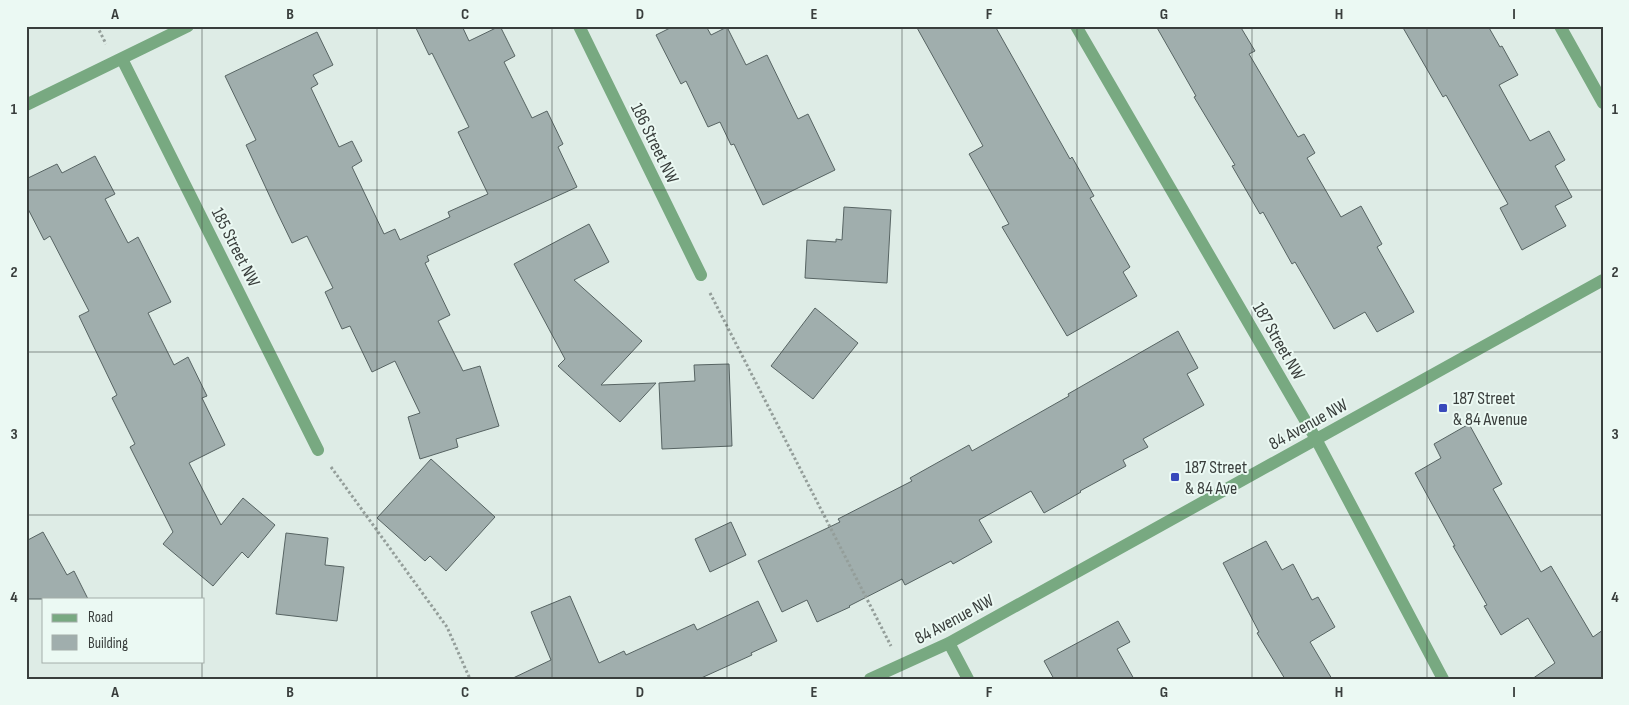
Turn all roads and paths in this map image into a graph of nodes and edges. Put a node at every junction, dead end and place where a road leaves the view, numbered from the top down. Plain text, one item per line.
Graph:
1 (188, 26) edge
2 (578, 26) edge
3 (1076, 26) edge
4 (1560, 26) edge
5 (122, 59) junction
6 (1603, 103) edge
7 (26, 105) edge
8 (701, 275) joint
9 (1603, 280) edge
10 (1316, 439) junction
11 (318, 450) joint
12 (950, 643) junction
13 (901, 665) junction
14 (470, 679) edge
15 (870, 679) edge
16 (968, 679) edge
17 (1443, 679) edge

1 - 5 street
2 - 8 street, 186 Street NW
3 - 10 street, 187 Street NW
4 - 6 street
5 - 7 street
5 - 11 street, 185 Street NW
8 - 13 path
9 - 10 street, 84 Avenue NW
10 - 12 street, 84 Avenue NW
10 - 17 street, 187 Street NW
11 - 14 path
12 - 13 street, 84 Avenue NW
12 - 16 street
13 - 15 street, 84 Avenue NW

